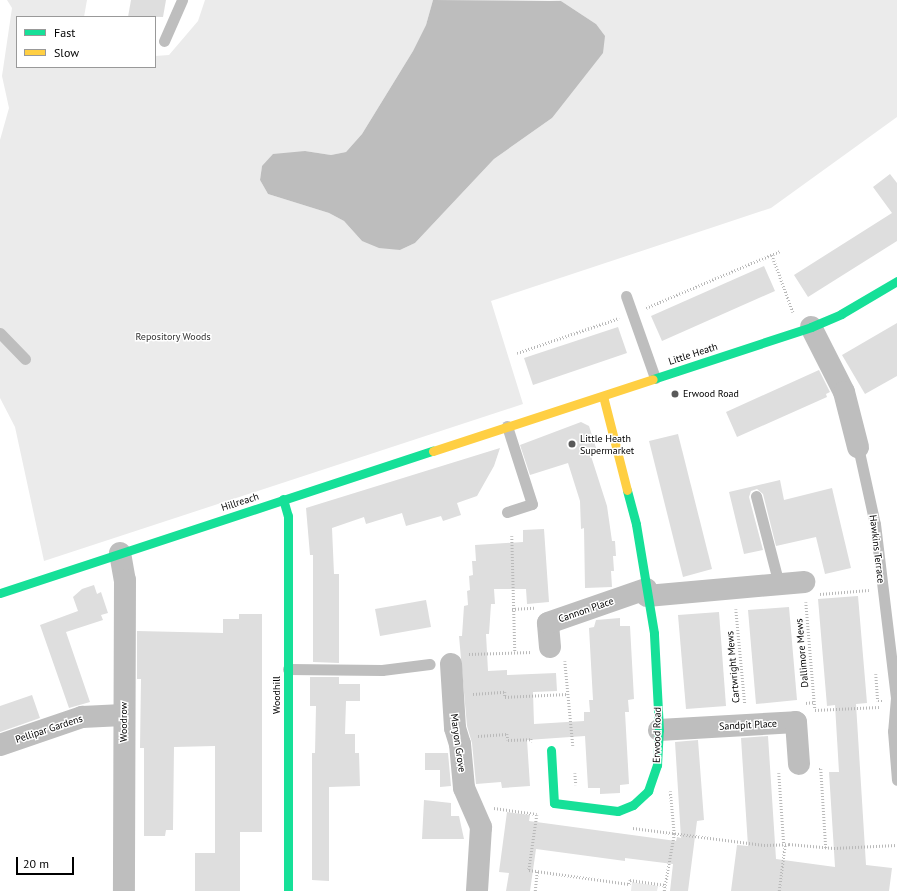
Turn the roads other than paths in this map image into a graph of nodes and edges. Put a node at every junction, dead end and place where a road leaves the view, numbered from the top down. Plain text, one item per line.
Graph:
1 (182, 0) edge
2 (164, 41) dead end
3 (897, 281) edge
4 (626, 296) dead end
5 (803, 322) junction
6 (0, 333) edge
7 (25, 358) dead end
8 (655, 378) junction
9 (603, 396) junction
10 (507, 426) junction
11 (488, 433) joint
12 (858, 446) joint
13 (756, 496) dead end
14 (283, 499) junction
15 (507, 512) dead end
16 (120, 553) junction
17 (779, 584) junction
18 (805, 589) road end
19 (0, 593) edge
20 (646, 593) junction
21 (554, 649) road end
22 (448, 660) joint
23 (288, 669) junction
24 (123, 715) junction
25 (659, 730) junction
26 (0, 745) edge
27 (550, 750) dead end
28 (800, 768) road end
29 (897, 780) edge
30 (124, 891) edge
31 (288, 891) edge
32 (477, 891) edge

1 - 2 lane
3 - 5 main road, Little Heath
4 - 8 lane
5 - 8 main road, Little Heath
5 - 12 street, Hawkins Terrace
6 - 7 lane
8 - 9 main road, Little Heath
9 - 10 main road, Little Heath
9 - 20 main road, Erwood Road
10 - 11 main road, Little Heath
10 - 15 lane
11 - 14 main road, Hillreach
12 - 29 lane, Hawkins Terrace
13 - 17 lane
14 - 16 main road, Hillreach
14 - 23 main road, Woodhill
16 - 19 main road, Hillreach
16 - 24 street, Woodrow
17 - 18 street
17 - 20 street
20 - 21 street, Cannon Place
20 - 25 main road, Erwood Road
22 - 23 lane
22 - 32 street, Maryon Grove
23 - 31 main road, Woodhill
24 - 26 street, Pellipar Gardens
24 - 30 street, Woodrow
25 - 27 main road, Erwood Road
25 - 28 street, Sandpit Place

